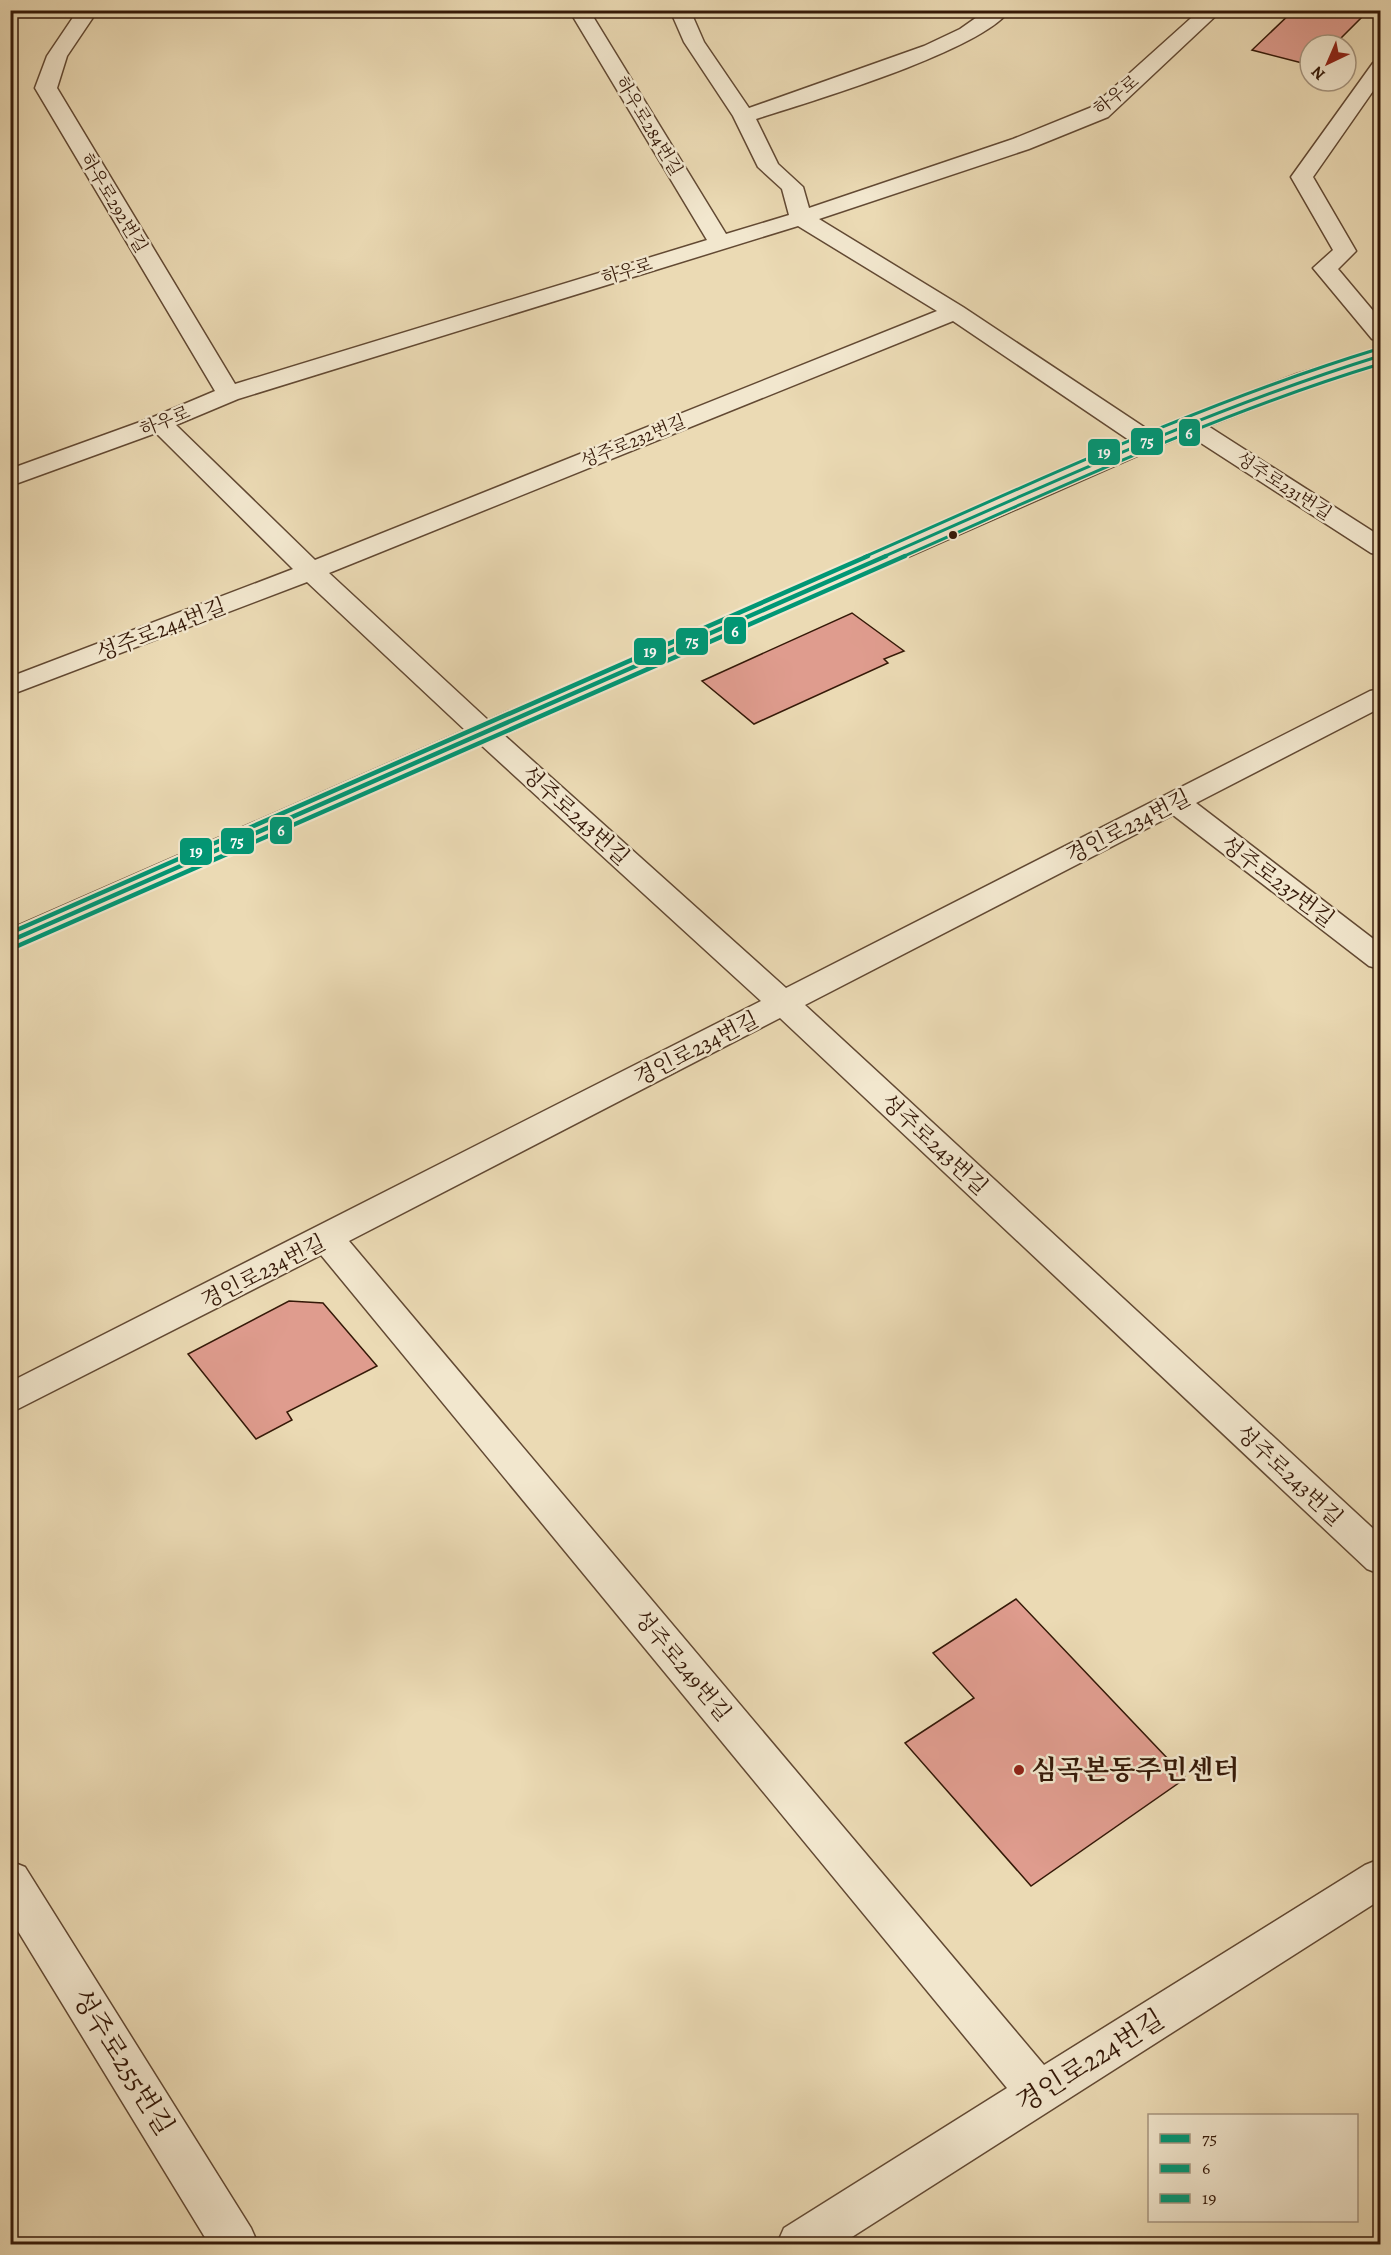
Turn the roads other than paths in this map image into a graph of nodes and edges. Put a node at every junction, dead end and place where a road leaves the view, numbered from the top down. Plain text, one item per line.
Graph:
1 (88, 10) edge
2 (579, 10) edge
3 (680, 10) edge
4 (1000, 10) edge
5 (1212, 10) edge
6 (1380, 67) edge
7 (744, 116) junction
8 (801, 218) junction
9 (720, 242) junction
10 (955, 312) junction
11 (1380, 334) edge
12 (1380, 356) edge
13 (229, 394) junction
14 (160, 423) junction
15 (1188, 424) junction
16 (1148, 441) junction
17 (10, 478) edge
18 (1380, 547) edge
19 (311, 571) junction
20 (10, 687) edge
21 (1380, 697) edge
22 (485, 733) junction
23 (1175, 802) junction
24 (10, 940) edge
25 (1380, 959) edge
26 (783, 1003) junction
27 (327, 1238) junction
28 (10, 1399) edge
29 (1380, 1558) edge
30 (1380, 1878) edge
31 (10, 1880) edge
32 (1039, 2092) junction
33 (235, 2244) edge
34 (800, 2244) edge

1 - 13 street, 하우로292번길
2 - 9 street, 하우로284번길
3 - 7 street
4 - 7 street
5 - 8 street, 하우로
6 - 11 street
7 - 8 street
8 - 9 street, 하우로
8 - 10 street
9 - 13 street, 하우로
10 - 16 street
10 - 19 street, 성주로232번길
12 - 15 street
13 - 14 street, 하우로
14 - 17 street, 하우로
14 - 19 street
15 - 16 street
15 - 18 street, 성주로231번길
16 - 22 street
19 - 20 street, 성주로244번길
19 - 22 street
21 - 23 street, 경인로234번길
22 - 24 street
22 - 26 street, 성주로243번길
23 - 25 street, 성주로237번길
23 - 26 street, 경인로234번길
26 - 27 street, 경인로234번길
26 - 29 street, 성주로243번길
27 - 28 street, 경인로234번길
27 - 32 street, 성주로249번길
30 - 32 street, 경인로224번길
31 - 33 street, 성주로255번길
32 - 34 street, 경인로224번길

